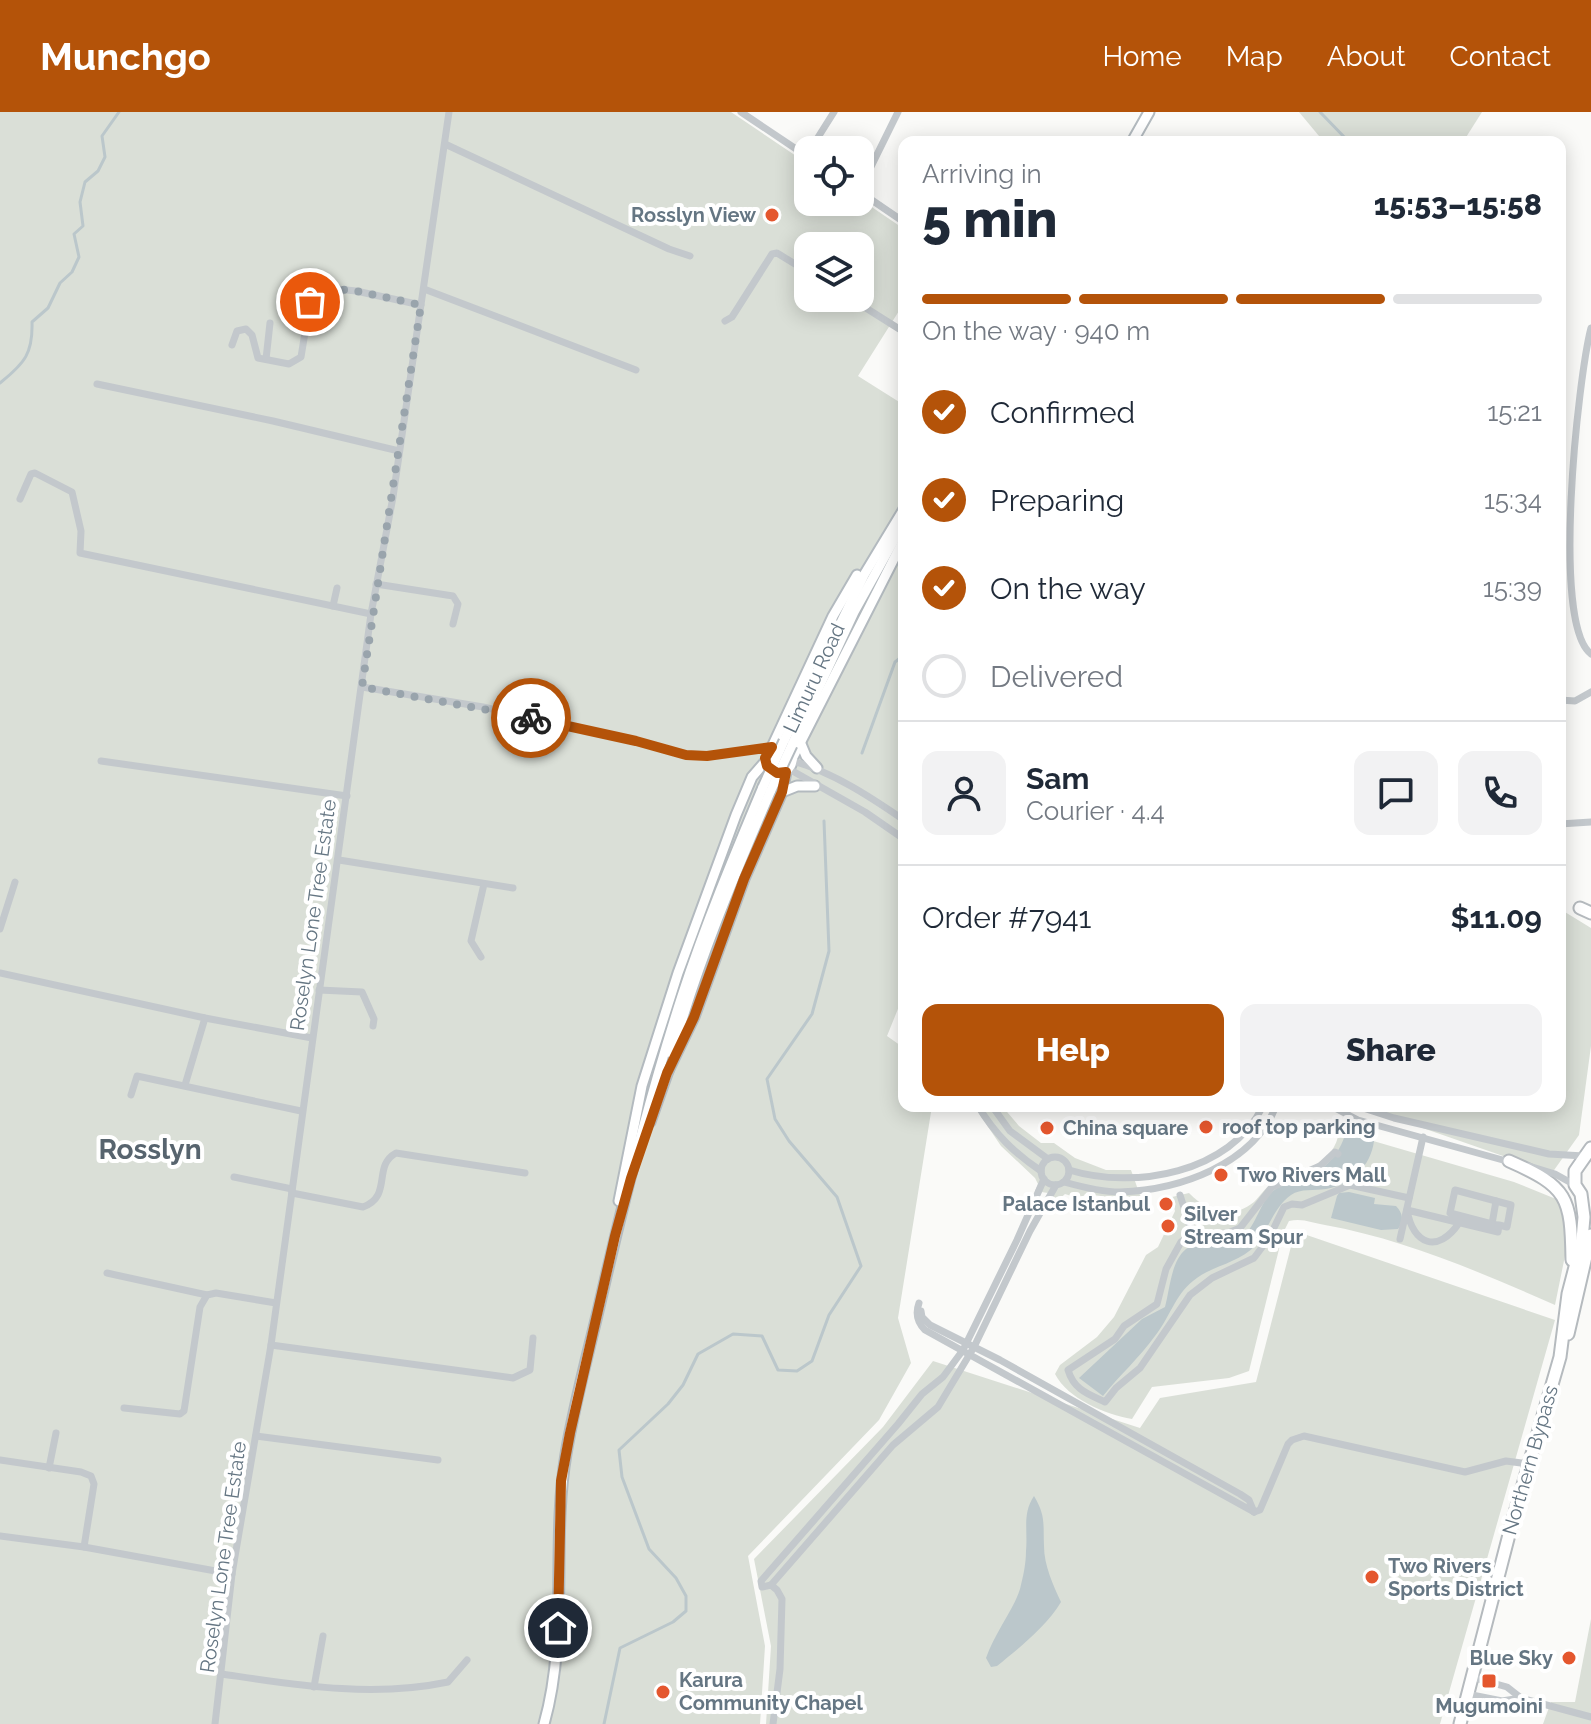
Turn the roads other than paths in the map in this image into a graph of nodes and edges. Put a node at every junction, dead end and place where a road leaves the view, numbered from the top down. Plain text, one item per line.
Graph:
1 (449, 112) edge
2 (741, 112) edge
3 (834, 112) edge
4 (898, 112) edge
5 (1149, 112) edge
6 (819, 136) edge
7 (1135, 136) edge
8 (445, 144) junction
9 (794, 145) edge
10 (874, 162) edge
11 (874, 201) edge
12 (898, 218) edge
13 (690, 256) dead end
14 (794, 263) edge
15 (424, 289) junction
16 (421, 305) junction
17 (872, 312) edge
18 (725, 321) dead end
19 (270, 323) dead end
20 (898, 328) edge
21 (1591, 328) edge
22 (232, 345) dead end
23 (266, 359) junction
24 (636, 370) dead end
25 (97, 384) dead end
26 (399, 451) junction
27 (20, 499) dead end
28 (898, 518) edge
29 (898, 533) edge
30 (881, 544) junction
31 (898, 550) edge
32 (376, 584) junction
33 (337, 588) dead end
34 (333, 606) junction
35 (371, 614) junction
36 (453, 624) dead end
37 (1591, 654) edge
38 (362, 687) junction
39 (1591, 692) edge
40 (1566, 700) edge
41 (792, 743) junction
42 (772, 747) junction
43 (101, 761) dead end
44 (765, 762) junction
45 (790, 765) junction
46 (817, 768) junction
47 (832, 776) junction
48 (815, 786) junction
49 (767, 789) junction
50 (826, 791) junction
51 (782, 792) junction
52 (347, 796) junction
53 (898, 816) edge
54 (1591, 822) edge
55 (1566, 824) edge
56 (898, 835) edge
57 (339, 860) junction
58 (15, 882) dead end
59 (484, 884) junction
60 (513, 888) dead end
61 (0, 929) edge
62 (481, 957) dead end
63 (0, 973) edge
64 (319, 990) junction
65 (205, 1018) junction
66 (373, 1026) dead end
67 (312, 1038) junction
68 (667, 1073) junction
69 (185, 1085) junction
70 (131, 1095) dead end
71 (301, 1111) junction
72 (982, 1112) edge
73 (996, 1112) edge
74 (1260, 1112) edge
75 (1273, 1112) edge
76 (1342, 1112) edge
77 (1379, 1112) edge
78 (1430, 1126) junction
79 (1425, 1138) junction
80 (1533, 1150) junction
81 (1588, 1153) edge
82 (1338, 1154) dead end
83 (1048, 1159) junction
84 (1509, 1161) junction
85 (1530, 1166) junction
86 (1069, 1170) junction
87 (525, 1173) dead end
88 (1042, 1175) junction
89 (234, 1177) dead end
90 (1354, 1177) dead end
91 (631, 1178) junction
92 (1060, 1184) junction
93 (1364, 1187) junction
94 (292, 1191) junction
95 (1582, 1193) edge
96 (1180, 1195) dead end
97 (1409, 1198) junction
98 (1496, 1201) junction
99 (1407, 1210) junction
100 (1459, 1223) junction
101 (1496, 1224) junction
102 (1591, 1235) edge
103 (1193, 1236) junction
104 (1400, 1239) dead end
105 (613, 1247) junction
106 (1573, 1272) junction
107 (107, 1273) dead end
108 (207, 1295) junction
109 (276, 1303) junction
110 (533, 1338) dead end
111 (271, 1345) junction
112 (969, 1348) junction
113 (1560, 1357) junction
114 (124, 1408) dead end
115 (56, 1433) dead end
116 (256, 1436) junction
117 (0, 1460) edge
118 (438, 1460) dead end
119 (1529, 1464) junction
120 (49, 1468) junction
121 (0, 1536) edge
122 (84, 1547) junction
123 (232, 1574) junction
124 (771, 1585) junction
125 (323, 1636) dead end
126 (467, 1660) dead end
127 (222, 1674) junction
128 (1471, 1677) junction
129 (314, 1687) junction
130 (1467, 1694) junction
131 (1521, 1698) junction
132 (1591, 1717) edge
133 (215, 1724) edge
134 (544, 1724) edge
135 (773, 1724) edge
136 (1460, 1724) edge

1 - 8 street, Roselyn Lone Tree Estate
2 - 9 street
3 - 6 street
4 - 10 street
5 - 7 main road
8 - 13 street
8 - 15 street, Roselyn Lone Tree Estate
11 - 12 street
14 - 18 street
15 - 16 street, Roselyn Lone Tree Estate
15 - 24 street
16 - 23 street
16 - 26 street, Roselyn Lone Tree Estate
17 - 20 street
19 - 23 street
21 - 37 street
22 - 23 street
25 - 26 street
26 - 32 street, Roselyn Lone Tree Estate
27 - 34 street
28 - 30 main road, Limuru Road
29 - 41 main road, Limuru Road
30 - 41 main road, Limuru Road
30 - 42 main road, Limuru Road
31 - 41 main road, Limuru Road
32 - 35 street, Roselyn Lone Tree Estate
32 - 36 street
33 - 34 street
34 - 35 street
35 - 38 street, Roselyn Lone Tree Estate
38 - 42 street
38 - 52 street, Roselyn Lone Tree Estate
39 - 40 street
41 - 45 main road, Limuru Road
41 - 46 main road
41 - 49 main road, Limuru Road, bridge
42 - 44 main road
42 - 45 main road
43 - 52 street
44 - 45 main road
44 - 105 main road, Limuru Road
45 - 46 street
45 - 48 street
45 - 51 main road, Limuru Road
46 - 47 street
47 - 50 street
47 - 53 street
48 - 50 street
48 - 51 main road
49 - 68 main road, Limuru Road
49 - 91 main road, Limuru Road
50 - 56 street
51 - 68 main road, Limuru Road
52 - 57 street, Roselyn Lone Tree Estate
54 - 55 street
57 - 59 street
57 - 64 street, Roselyn Lone Tree Estate
58 - 61 street
59 - 60 street
59 - 62 street
63 - 65 street
64 - 66 street
64 - 67 street, Roselyn Lone Tree Estate
65 - 67 street
65 - 69 street
67 - 71 street, Roselyn Lone Tree Estate
68 - 91 main road, Limuru Road
69 - 70 street
69 - 71 street
71 - 94 street, Roselyn Lone Tree Estate
72 - 88 street
73 - 83 street
74 - 86 street
75 - 92 street
76 - 79 street
77 - 78 street
78 - 79 street
78 - 80 street
79 - 84 street
79 - 97 street
80 - 81 street
80 - 85 street
81 - 95 main road, Northern Bypass
82 - 103 street
83 - 86 street
83 - 88 street
84 - 85 street
84 - 106 main road
85 - 95 street
86 - 92 street
87 - 94 street
88 - 92 street
88 - 112 street
89 - 94 street
90 - 93 street
91 - 105 main road, Limuru Road
92 - 112 street
93 - 97 street
93 - 103 street
94 - 109 street, Roselyn Lone Tree Estate
95 - 106 main road, Northern Bypass
96 - 103 street
97 - 99 street
98 - 101 street
98 - 101 street
98 - 101 street
99 - 100 street
99 - 100 street
99 - 104 street
100 - 101 street
102 - 113 main road
105 - 134 main road, Limuru Road
106 - 113 main road, Northern Bypass
107 - 108 street
108 - 109 street
108 - 114 street
109 - 111 street, Roselyn Lone Tree Estate
110 - 111 street
111 - 116 street, Roselyn Lone Tree Estate
112 - 112 street
112 - 119 street
112 - 124 street
112 - 124 street
113 - 119 main road, Northern Bypass
115 - 120 street
116 - 118 street
116 - 123 street, Roselyn Lone Tree Estate
117 - 120 street
119 - 128 main road, Northern Bypass
120 - 122 street
121 - 122 street
122 - 123 street
123 - 127 street, Roselyn Lone Tree Estate
124 - 135 street
125 - 129 street
126 - 129 street
127 - 129 street
127 - 133 street, Roselyn Lone Tree Estate
128 - 130 main road, Northern Bypass
128 - 131 street
130 - 131 street
130 - 136 main road, Northern Bypass
131 - 132 street

